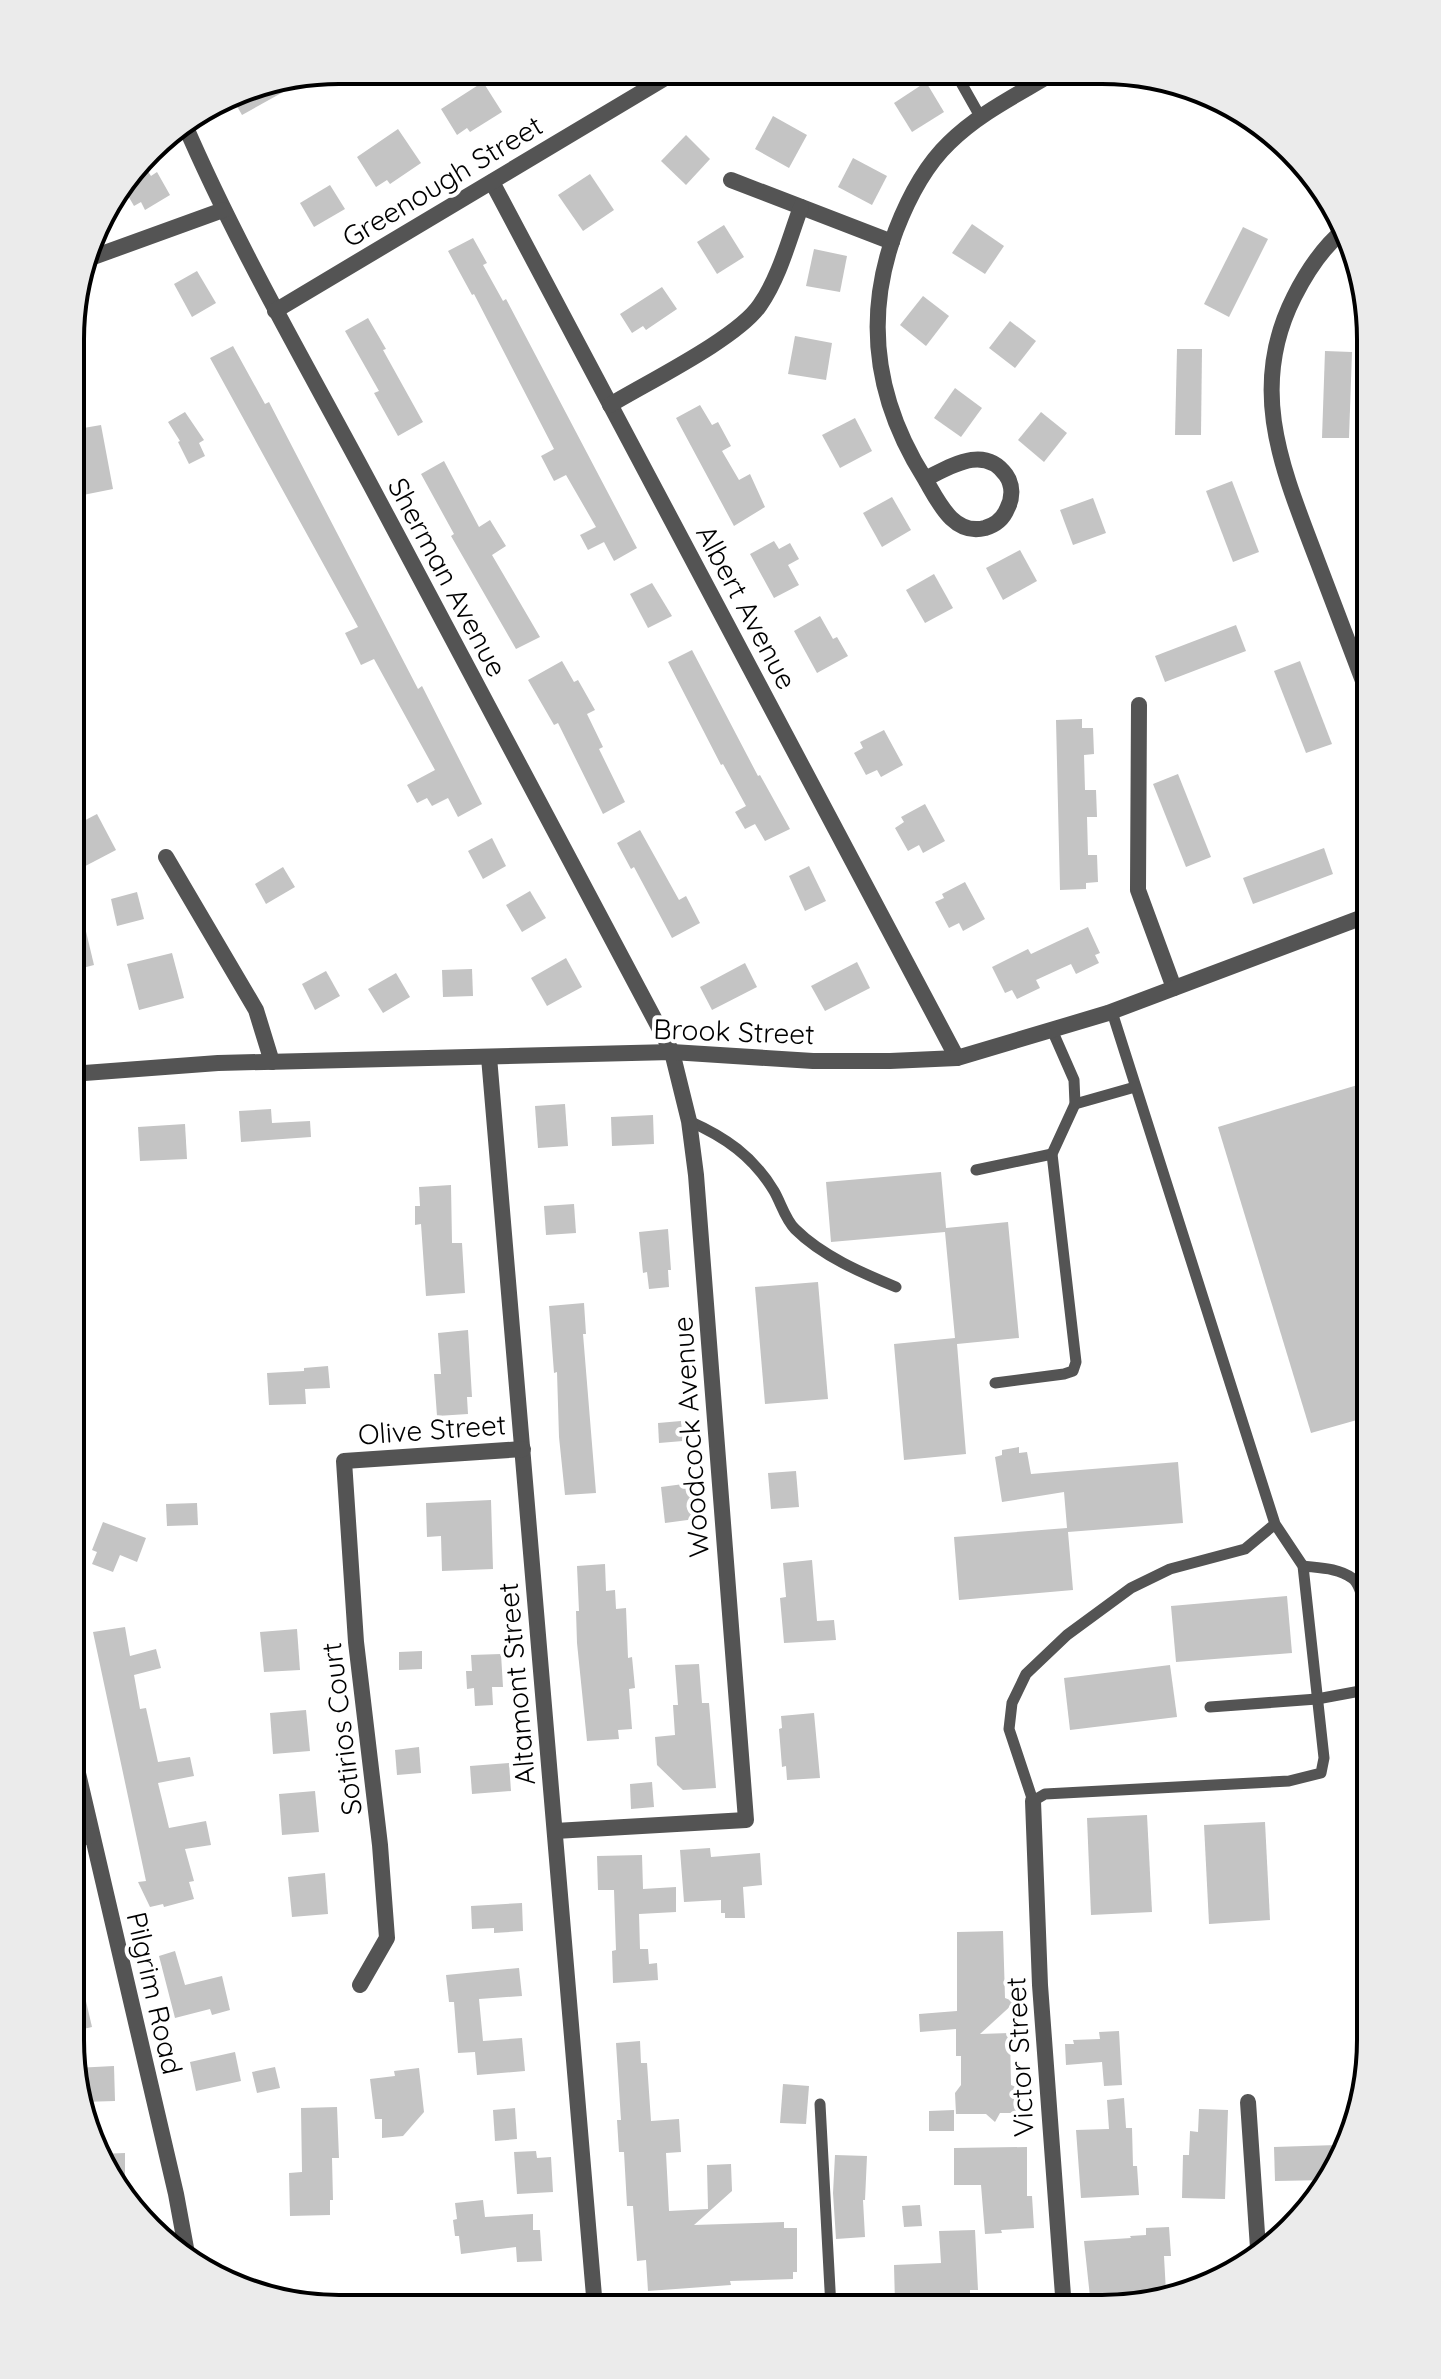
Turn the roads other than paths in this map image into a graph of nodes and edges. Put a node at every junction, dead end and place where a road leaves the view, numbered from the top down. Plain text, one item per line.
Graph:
1 (655, 84) edge
2 (962, 84) edge
3 (1036, 84) edge
4 (981, 118) junction
5 (189, 134) edge
6 (731, 180) dead end
7 (492, 182) junction
8 (801, 207) junction
9 (223, 210) junction
10 (1337, 238) edge
11 (892, 242) junction
12 (99, 255) edge
13 (275, 311) junction
14 (610, 405) junction
15 (925, 479) junction
16 (1357, 665) edge
17 (1139, 705) dead end
18 (166, 857) dead end
19 (1357, 919) edge
20 (1174, 988) junction
21 (1112, 1012) junction
22 (1052, 1030) junction
23 (672, 1052) junction
24 (489, 1057) junction
25 (957, 1058) junction
26 (272, 1062) junction
27 (84, 1073) edge
28 (1135, 1087) junction
29 (1075, 1104) junction
30 (689, 1121) junction
31 (1052, 1154) junction
32 (976, 1170) dead end
33 (896, 1287) dead end
34 (995, 1383) dead end
35 (523, 1449) junction
36 (344, 1461) joint
37 (1275, 1524) junction
38 (1303, 1566) junction
39 (1356, 1583) edge
40 (1356, 1692) edge
41 (1317, 1699) junction
42 (1210, 1707) dead end
43 (1033, 1801) junction
44 (84, 1804) edge
45 (555, 1831) junction
46 (91, 1836) junction
47 (84, 1837) edge
48 (360, 1985) dead end
49 (1248, 2102) dead end
50 (820, 2104) dead end
51 (1258, 2242) edge
52 (185, 2243) edge
53 (594, 2295) edge
54 (830, 2295) edge
55 (1063, 2295) edge

1 - 7 street, Greenough Street
2 - 4 lane
3 - 4 street
4 - 11 street
5 - 9 street, Sherman Avenue
6 - 8 street
7 - 13 street, Greenough Street
7 - 14 street, Albert Avenue
8 - 11 street
8 - 14 street
9 - 12 street
9 - 13 street, Sherman Avenue
10 - 16 street
11 - 15 street
13 - 23 street, Sherman Avenue
14 - 25 street, Albert Avenue
15 - 15 street
17 - 20 street
18 - 26 street
19 - 20 street, Brook Street
20 - 21 street, Brook Street
21 - 22 street, Brook Street
21 - 28 lane
22 - 25 street, Brook Street
22 - 29 lane
23 - 24 street, Brook Street
23 - 25 street, Brook Street
23 - 30 street, Woodcock Avenue
24 - 26 street, Brook Street
24 - 35 street, Altamont Street
26 - 27 street, Brook Street
28 - 29 lane
28 - 37 lane
29 - 31 lane
30 - 33 lane
30 - 45 street, Woodcock Avenue
31 - 32 lane
31 - 34 lane
35 - 36 street, Olive Street
35 - 45 street, Altamont Street
36 - 48 street, Sotirios Court
37 - 38 lane
37 - 43 lane
38 - 39 lane
38 - 41 lane
40 - 41 lane
41 - 42 lane
41 - 43 lane
43 - 55 street, Victor Street
44 - 46 street, Pilgrim Road
45 - 53 street, Altamont Street
46 - 47 street
46 - 52 street, Pilgrim Road
49 - 51 street
50 - 54 lane

